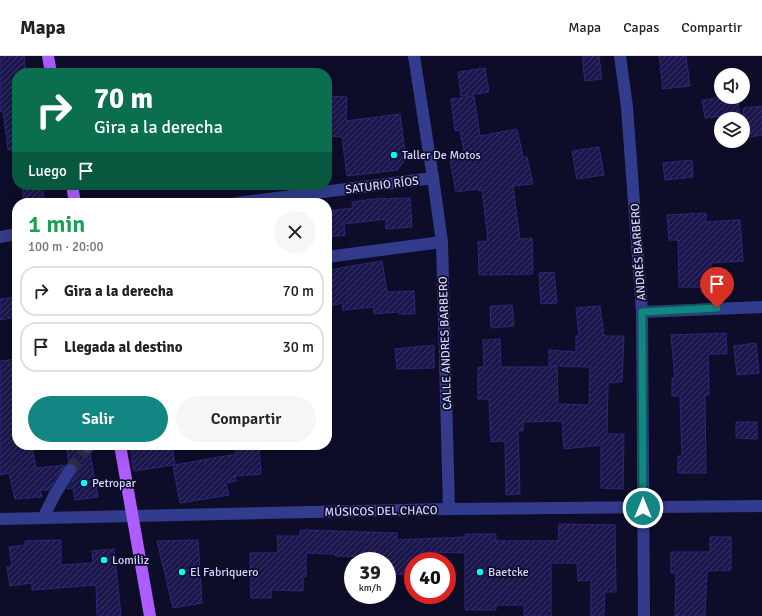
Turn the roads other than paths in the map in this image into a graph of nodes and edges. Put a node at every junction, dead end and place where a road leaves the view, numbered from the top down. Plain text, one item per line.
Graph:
1 (48, 56) edge
2 (414, 56) edge
3 (620, 56) edge
4 (51, 68) edge
5 (433, 178) junction
6 (275, 198) edge
7 (12, 235) edge
8 (0, 237) edge
9 (442, 242) junction
10 (332, 256) edge
11 (762, 307) edge
12 (642, 312) junction
13 (121, 450) edge
14 (70, 470) tunnel mouth
15 (762, 506) edge
16 (643, 508) junction
17 (449, 509) junction
18 (133, 517) junction
19 (43, 518) junction
20 (0, 519) edge
21 (150, 616) edge
22 (644, 616) edge

1 - 4 main road
2 - 5 street, CALLE ANDRES BARBERO
3 - 12 street, ANDRÉS BARBERO
5 - 6 street, SATURIO RÍOS
5 - 9 street, CALLE ANDRES BARBERO
7 - 8 street
9 - 10 street
9 - 17 street, CALLE ANDRES BARBERO
11 - 12 street
12 - 16 street, ANDRÉS BARBERO
13 - 18 main road
14 - 19 street
15 - 16 street, MÚSICOS DEL CHACO
16 - 17 street, MÚSICOS DEL CHACO
16 - 22 street, ANDRÉS BARBERO
17 - 18 street, MÚSICOS DEL CHACO
18 - 19 street, MÚSICOS DEL CHACO
18 - 21 main road
19 - 20 street, MÚSICOS DEL CHACO

